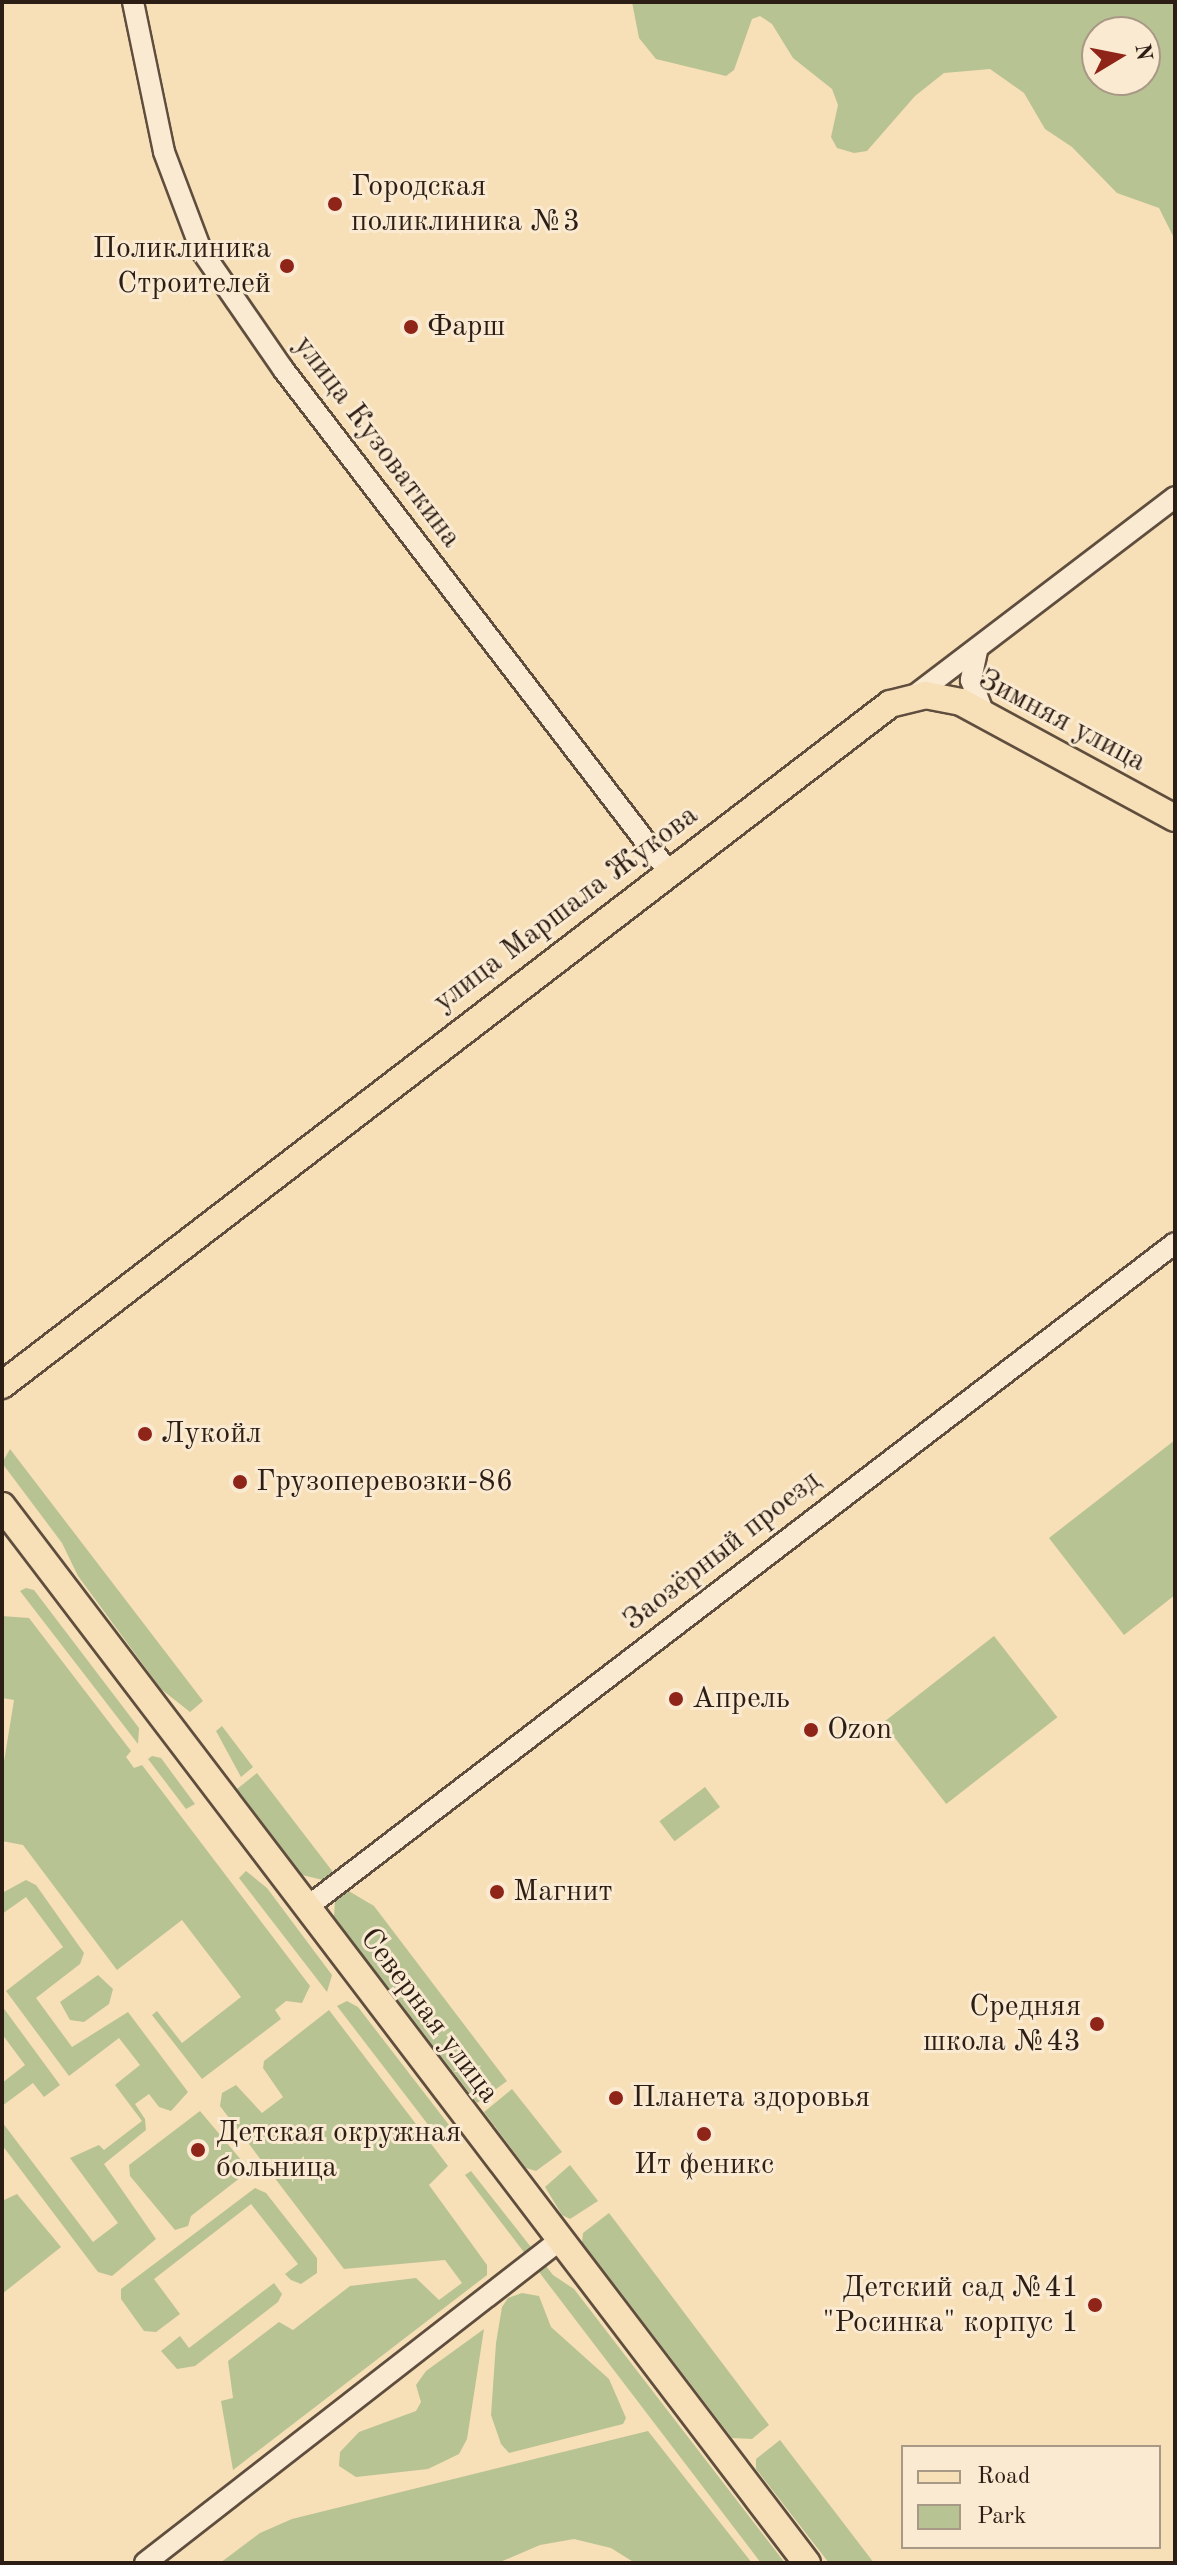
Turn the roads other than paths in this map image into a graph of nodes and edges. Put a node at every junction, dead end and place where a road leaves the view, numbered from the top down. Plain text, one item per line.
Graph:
1 (133, 2) edge
2 (1175, 497) edge
3 (977, 651) junction
4 (950, 670) junction
5 (914, 696) junction
6 (983, 712) junction
7 (1175, 818) edge
8 (669, 872) junction
9 (1175, 1243) edge
10 (2, 1385) edge
11 (2, 1506) edge
12 (306, 1908) junction
13 (560, 2240) junction
14 (145, 2563) edge
15 (807, 2563) edge

1 - 8 street, улица Кузоваткина
2 - 3 street, улица Маршала Жукова
3 - 4 street, улица Маршала Жукова
3 - 6 street
4 - 5 street, улица Маршала Жукова
4 - 6 street
5 - 6 main road, Зимняя улица
5 - 8 main road, улица Маршала Жукова
6 - 7 main road, Зимняя улица
8 - 10 main road, улица Маршала Жукова
9 - 12 street, Заозёрный проезд
11 - 12 main road, Северная улица
12 - 13 main road, Северная улица
13 - 14 street
13 - 15 main road, Северная улица

